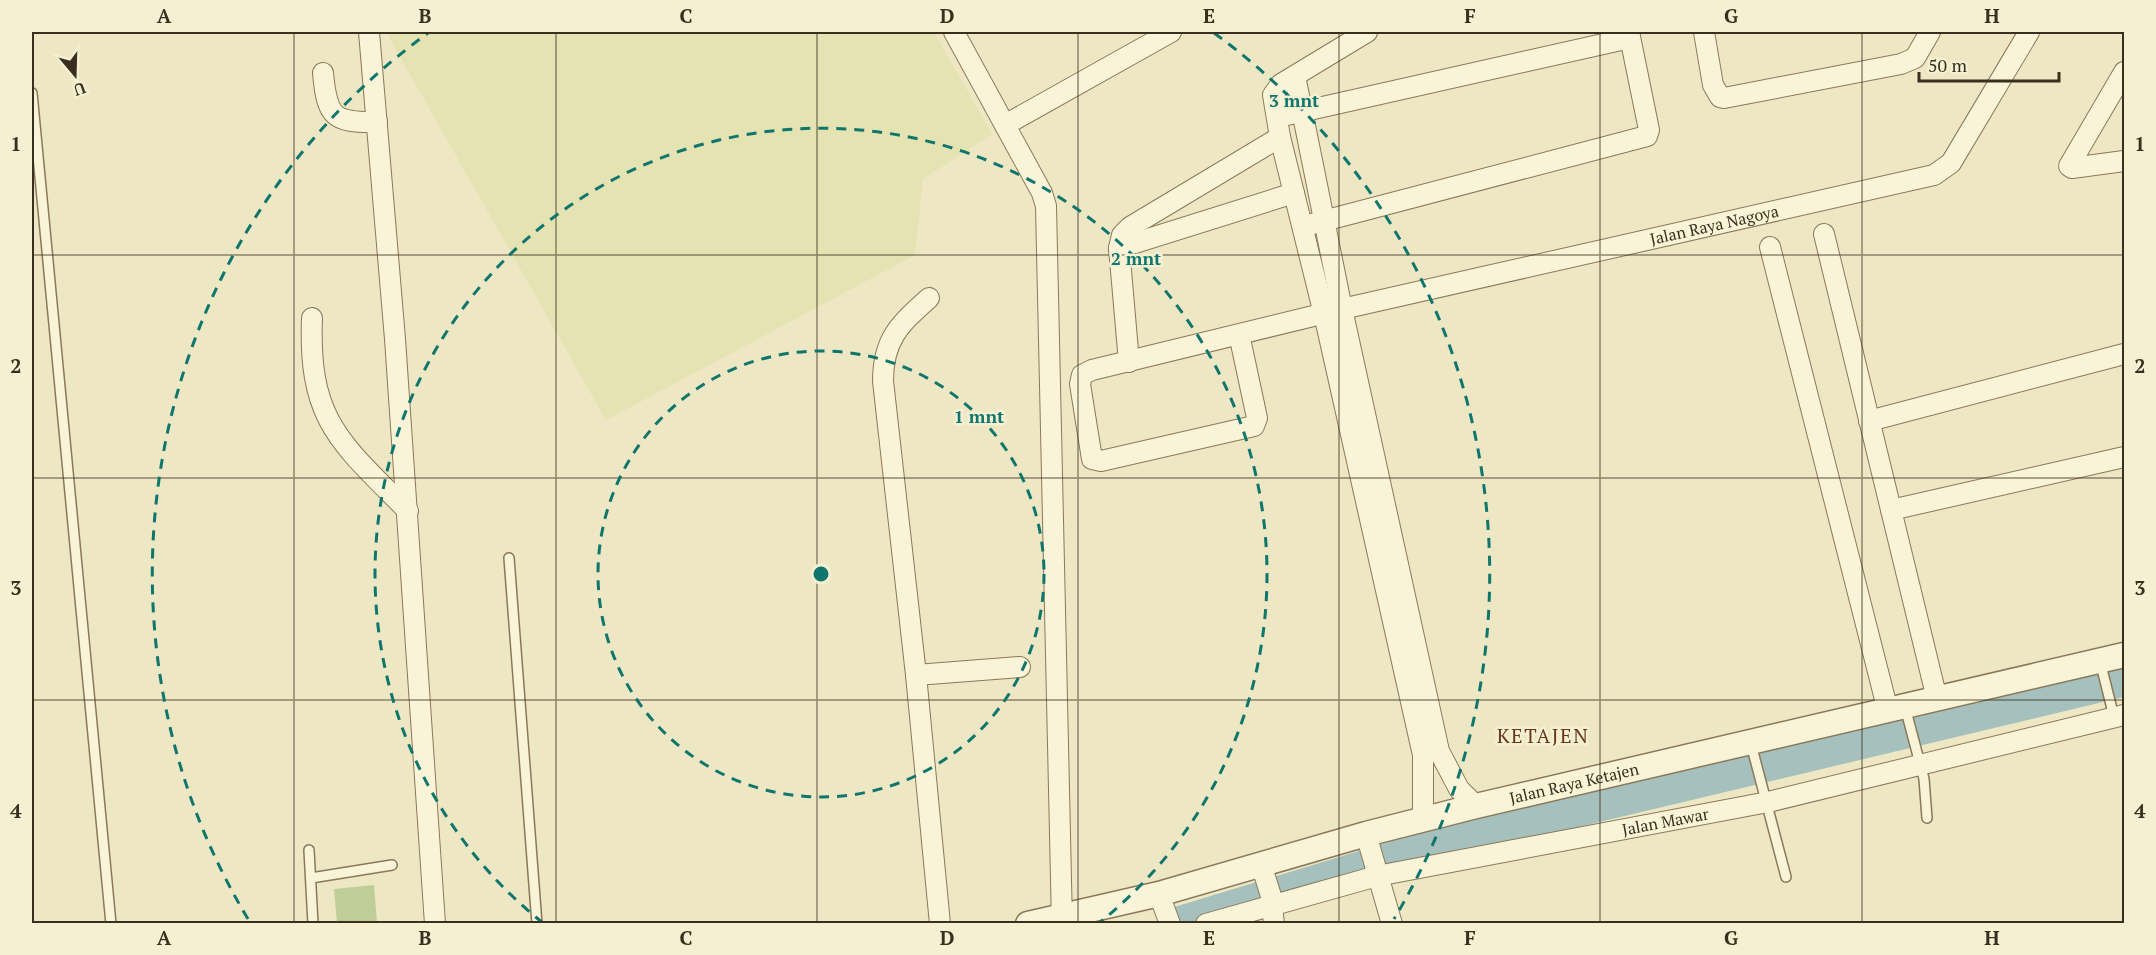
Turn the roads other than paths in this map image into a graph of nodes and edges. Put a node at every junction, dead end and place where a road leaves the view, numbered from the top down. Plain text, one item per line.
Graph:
1 (369, 32) edge
2 (954, 32) edge
3 (1171, 32) edge
4 (1367, 32) edge
5 (1704, 32) edge
6 (1930, 32) edge
7 (2030, 32) edge
8 (1629, 35) edge
9 (2124, 72) edge
10 (323, 73) dead end
11 (1295, 76) junction
12 (32, 93) edge
13 (1300, 112) junction
14 (1277, 117) junction
15 (376, 122) junction
16 (1005, 125) junction
17 (1280, 137) junction
18 (2124, 161) edge
19 (1293, 193) junction
20 (1323, 221) junction
21 (1302, 226) junction
22 (1824, 234) dead end
23 (1770, 247) dead end
24 (1119, 248) junction
25 (929, 298) dead end
26 (1333, 311) junction
27 (312, 318) dead end
28 (1239, 334) junction
29 (2124, 354) edge
30 (1129, 362) junction
31 (1869, 421) junction
32 (2124, 457) edge
33 (1891, 510) junction
34 (408, 511) junction
35 (509, 558) dead end
36 (2124, 655) edge
37 (1020, 667) dead end
38 (2102, 668) junction
39 (916, 675) junction
40 (1936, 699) junction
41 (2117, 714) edge
42 (1902, 715) junction
43 (1750, 742) junction
44 (1431, 753) junction
45 (1920, 763) junction
46 (1767, 799) junction
47 (1476, 806) junction
48 (1926, 818) dead end
49 (1423, 819) junction
50 (1367, 838) junction
51 (309, 850) dead end
52 (392, 865) dead end
53 (1263, 868) junction
54 (1376, 872) junction
55 (1786, 877) dead end
56 (310, 878) junction
57 (1165, 908) edge
58 (1272, 908) edge
59 (1063, 920) edge
60 (111, 924) edge
61 (313, 924) edge
62 (435, 924) edge
63 (537, 924) edge
64 (940, 924) edge
65 (1028, 924) edge
66 (1206, 924) edge
67 (1392, 924) edge

1 - 15 street
2 - 16 street
3 - 16 street
4 - 11 street
5 - 6 street
7 - 26 street, Jalan Raya Nagoya
8 - 13 street
8 - 20 street
9 - 18 street
10 - 15 street
11 - 13 street
11 - 14 street
12 - 60 lane
13 - 14 street
13 - 20 street
14 - 17 street
15 - 34 street
16 - 59 street
17 - 19 street
17 - 24 street
19 - 21 street
19 - 24 street
20 - 21 street
20 - 26 street
21 - 26 street
22 - 31 street
23 - 42 street
24 - 30 street
25 - 39 street
26 - 28 street, Jalan Raya Nagoya
26 - 44 street
27 - 34 street
28 - 30 street, Jalan Raya Nagoya
28 - 30 street, Jalan Raya Nagoya
29 - 31 street
31 - 33 street
32 - 33 street
33 - 40 street
34 - 62 street
35 - 63 lane
36 - 38 street, Jalan Raya Ketajen
37 - 39 street
38 - 40 street, Jalan Raya Ketajen
38 - 41 lane
39 - 64 street
40 - 42 street, Jalan Raya Ketajen
41 - 45 street, Jalan Mawar
42 - 43 street, Jalan Raya Ketajen
42 - 45 lane
43 - 46 lane
43 - 47 street, Jalan Raya Ketajen
44 - 47 street
44 - 49 street
45 - 46 street, Jalan Mawar
45 - 48 lane
46 - 54 street, Jalan Mawar
46 - 55 lane
47 - 49 street, Jalan Raya Ketajen
49 - 50 street, Jalan Raya Ketajen
50 - 53 street, Jalan Raya Ketajen
50 - 54 street
51 - 56 lane
52 - 56 lane
53 - 57 street, Jalan Raya Ketajen
53 - 58 street
54 - 58 street, Jalan Mawar
54 - 67 street
56 - 61 lane
57 - 59 street, Jalan Raya Ketajen
58 - 66 street, Jalan Mawar
59 - 65 street, Jalan Raya Ketajen

